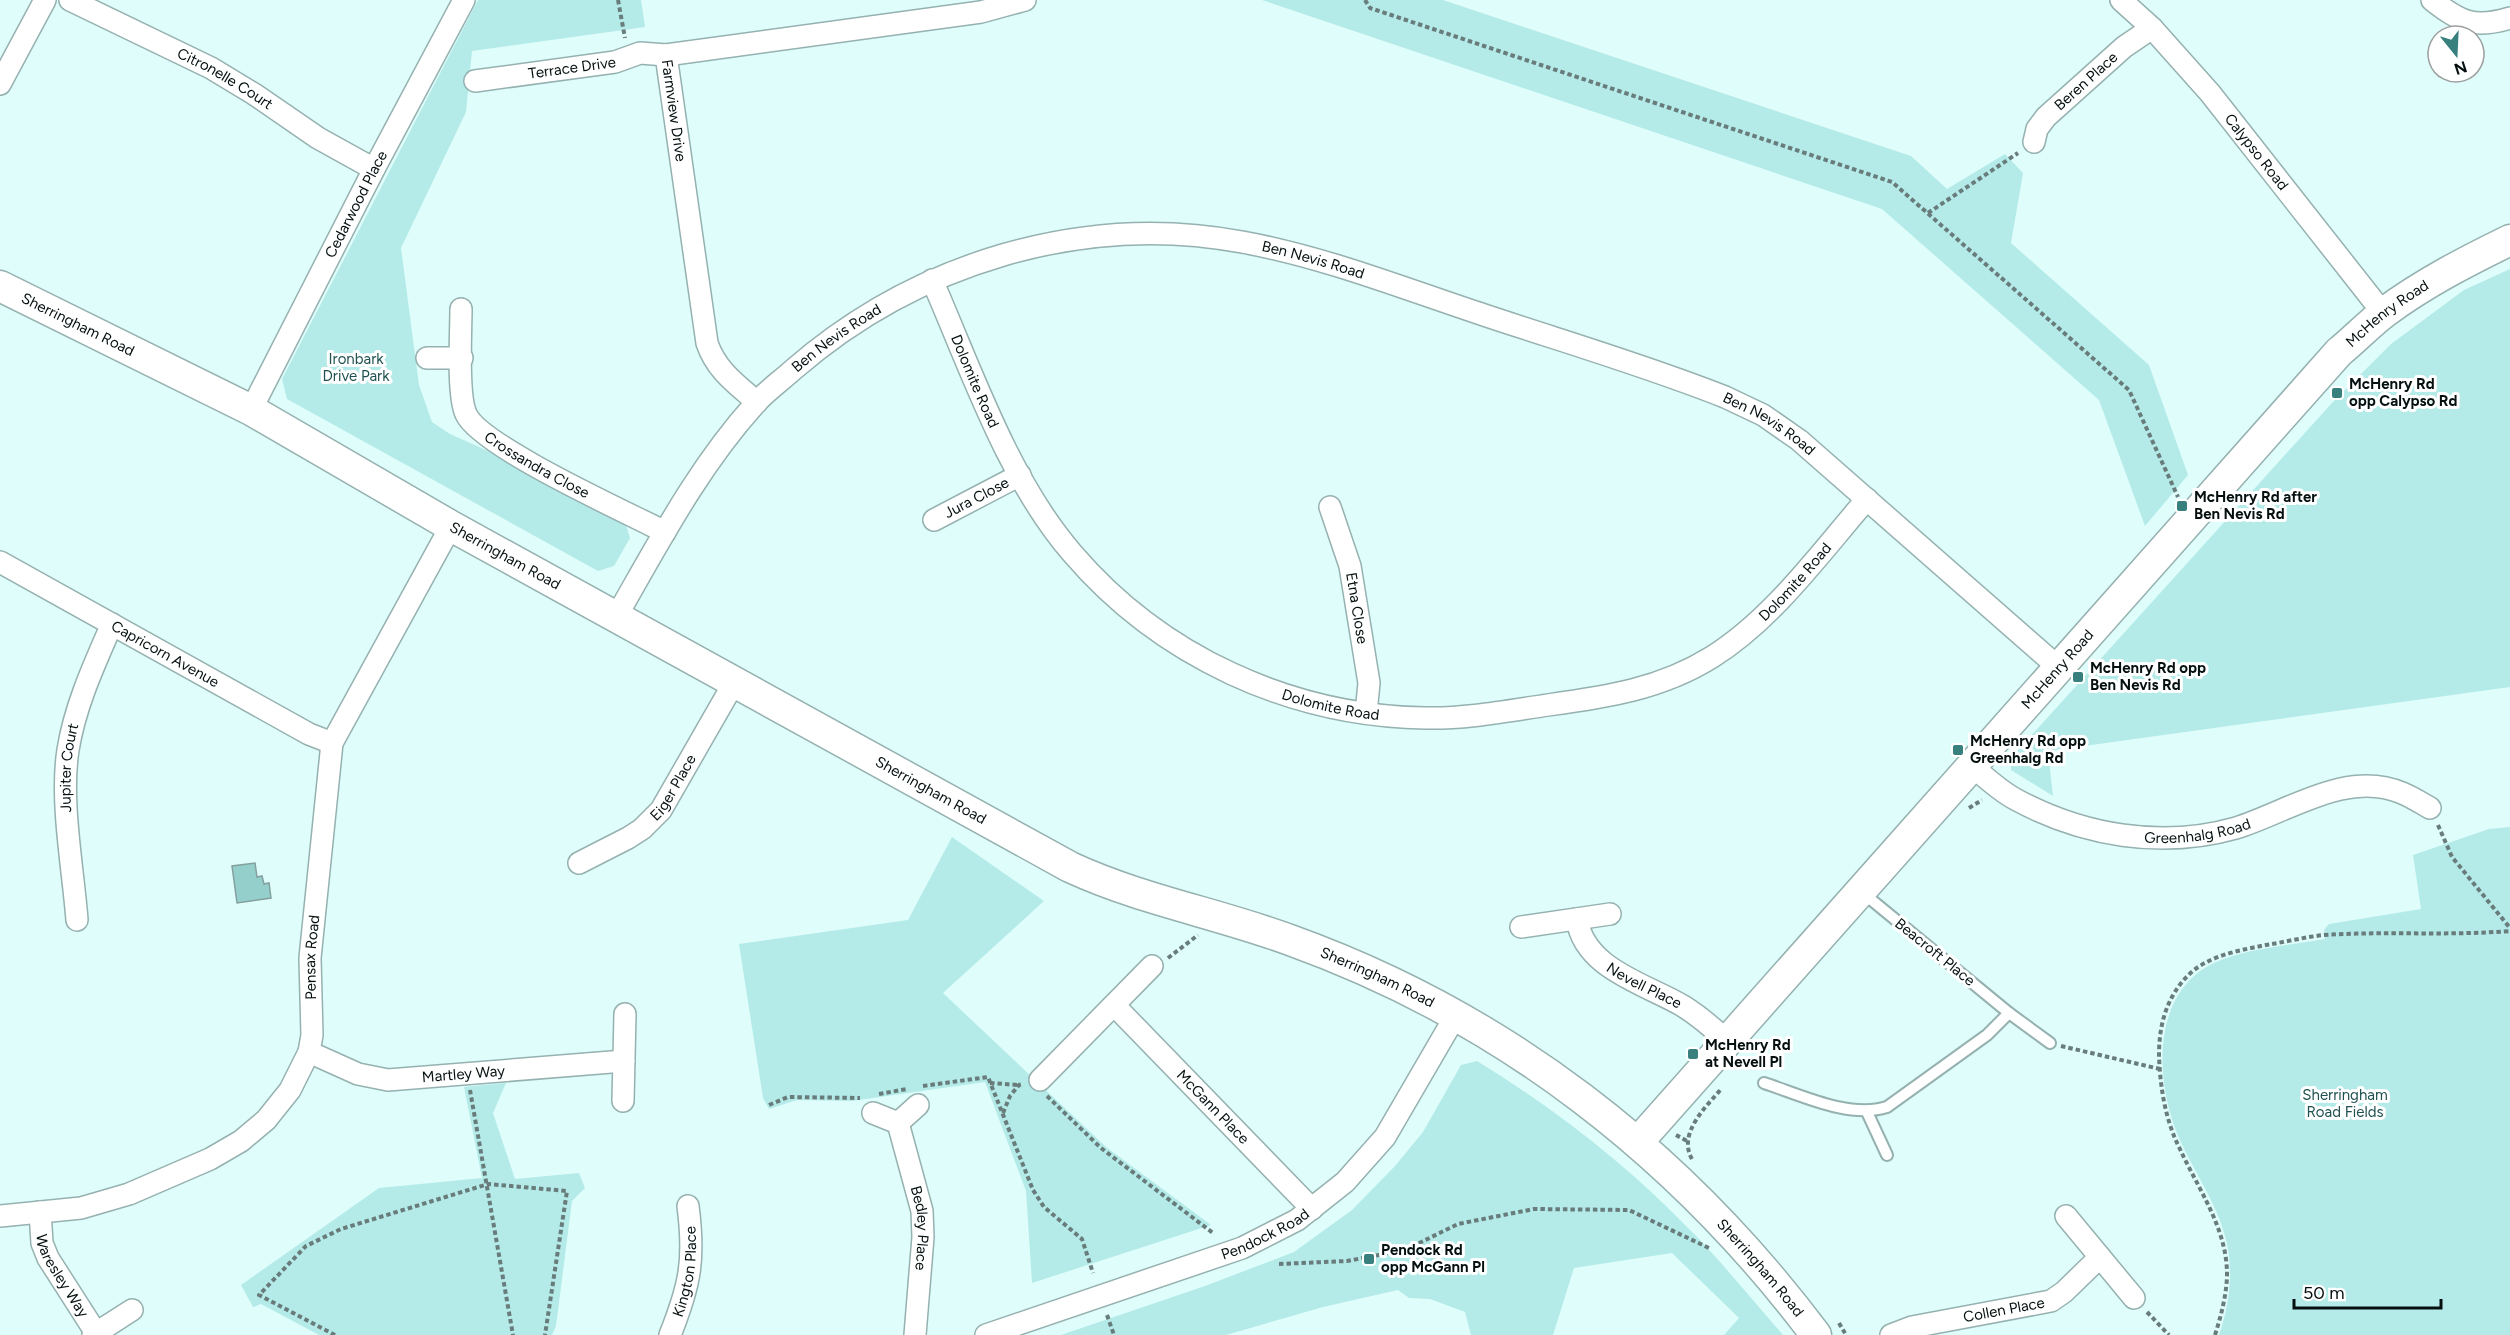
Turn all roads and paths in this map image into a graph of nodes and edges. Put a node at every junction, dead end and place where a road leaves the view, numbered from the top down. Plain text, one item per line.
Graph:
1 (45, 0) edge
2 (70, 0) edge
3 (464, 0) edge
4 (618, 0) edge
5 (1026, 0) edge
6 (1365, 0) edge
7 (2121, 0) edge
8 (2432, 0) edge
9 (2510, 18) edge
10 (2152, 28) junction
11 (632, 55) junction
12 (666, 55) junction
13 (475, 81) dead end
14 (0, 84) edge
15 (2034, 142) joint
16 (374, 169) junction
17 (1928, 213) junction
18 (2510, 240) edge
19 (932, 280) junction
20 (0, 286) edge
21 (461, 309) dead end
22 (2383, 314) junction
23 (427, 358) dead end
24 (462, 358) junction
25 (757, 402) junction
26 (251, 410) junction
27 (1020, 475) junction
28 (2178, 498) dead end
29 (1868, 500) junction
30 (1330, 507) dead end
31 (934, 520) dead end
32 (451, 526) junction
33 (664, 532) junction
34 (0, 562) edge
35 (616, 617) junction
36 (112, 624) junction
37 (2058, 667) junction
38 (735, 681) junction
39 (1366, 713) junction
40 (332, 743) junction
41 (1972, 766) junction
42 (2430, 808) joint
43 (579, 863) dead end
44 (1860, 891) junction
45 (1610, 914) dead end
46 (1219, 918) junction
47 (1577, 919) junction
48 (77, 920) dead end
49 (1521, 927) dead end
50 (2510, 929) edge
51 (1152, 966) joint
52 (1114, 1005) junction
53 (2009, 1013) junction
54 (625, 1014) dead end
55 (1456, 1016) junction
56 (1727, 1041) junction
57 (2050, 1043) joint
58 (309, 1052) junction
59 (624, 1060) junction
60 (2160, 1069) junction
61 (467, 1074) junction
62 (1038, 1082) junction
63 (990, 1083) junction
64 (1764, 1083) dead end
65 (1019, 1085) junction
66 (916, 1093) junction
67 (623, 1101) dead end
68 (769, 1105) dead end
69 (1867, 1112) junction
70 (873, 1113) dead end
71 (1003, 1114) junction
72 (898, 1123) junction
73 (1676, 1135) dead end
74 (1638, 1142) junction
75 (1689, 1142) dead end
76 (1887, 1155) dead end
77 (488, 1184) junction
78 (688, 1206) dead end
79 (1312, 1209) junction
80 (40, 1212) junction
81 (0, 1216) edge
82 (2066, 1216) dead end
83 (1213, 1233) dead end
84 (1734, 1234) junction
85 (2100, 1257) junction
86 (1279, 1264) dead end
87 (1093, 1273) dead end
88 (2134, 1298) joint
89 (132, 1310) dead end
90 (1107, 1315) dead end
91 (94, 1334) edge
92 (335, 1335) edge
93 (513, 1335) edge
94 (545, 1335) edge
95 (670, 1335) edge
96 (915, 1335) edge
97 (986, 1335) edge
98 (1114, 1335) edge
99 (1816, 1335) edge
100 (1891, 1335) edge
101 (2169, 1335) edge
102 (2215, 1335) edge

1 - 14 street
2 - 16 street, Citronelle Court
3 - 16 street, Cedarwood Place
4 - 11 path
5 - 12 street, Farmview Drive
6 - 17 path
7 - 10 street, Calypso Road
8 - 9 street
10 - 15 street, Beren Place
10 - 22 street, Calypso Road
11 - 12 street, Terrace Drive
11 - 13 street, Terrace Drive
12 - 25 street, Farmview Drive
15 - 17 path
16 - 26 street, Cedarwood Place
17 - 28 path
18 - 22 street, McHenry Road
19 - 25 street, Ben Nevis Road
19 - 27 street, Dolomite Road
19 - 29 street, Ben Nevis Road
20 - 26 street, Sherringham Road
21 - 24 street, Crossandra Close
22 - 37 street, McHenry Road
23 - 24 street
24 - 33 street, Crossandra Close
25 - 33 street, Ben Nevis Road
26 - 32 street, Sherringham Road
27 - 31 street, Jura Close
27 - 39 street, Dolomite Road
29 - 37 street, Ben Nevis Road
29 - 39 street, Dolomite Road
30 - 39 street, Etna Close
32 - 35 street, Sherringham Road
32 - 40 street, Pensax Road
33 - 35 street, Ben Nevis Road
34 - 36 street, Capricorn Avenue
35 - 38 street, Sherringham Road
36 - 40 street, Capricorn Avenue
36 - 48 street, Jupiter Court
37 - 41 street, McHenry Road
38 - 43 street, Eiger Place
38 - 46 street, Sherringham Road
40 - 58 street, Pensax Road
41 - 42 street, Greenhalg Road
41 - 44 street, McHenry Road
42 - 50 path
44 - 53 lane, Beacroft Place
44 - 56 street, McHenry Road
45 - 47 street
46 - 51 path
46 - 55 street, Sherringham Road
47 - 49 street
47 - 56 street, Nevell Place
50 - 60 path
51 - 52 street
52 - 62 street
52 - 79 street, McGann Place
53 - 57 lane, Beacroft Place
53 - 69 lane
54 - 59 street
55 - 74 street, Sherringham Road
55 - 79 street, Pendock Road
56 - 74 street, McHenry Road
57 - 60 path
58 - 61 street, Martley Way
58 - 80 street, Pensax Road
59 - 61 street, Martley Way
59 - 67 street
60 - 102 path
61 - 77 path
62 - 65 path
62 - 83 path
63 - 65 path
63 - 66 path
63 - 71 path
64 - 69 lane
65 - 71 path
66 - 68 path
66 - 72 street
69 - 76 lane
70 - 72 street
71 - 87 path
72 - 96 street, Bedley Place
73 - 75 path
74 - 84 street, Sherringham Road
77 - 92 path
77 - 93 path
77 - 94 path
78 - 95 street, Kington Place
79 - 97 street, Pendock Road
80 - 81 street, Pensax Road
80 - 91 street, Waresley Way
82 - 85 street
84 - 86 path
84 - 99 street, Sherringham Road
85 - 88 street
85 - 100 street, Collen Place
88 - 101 path
89 - 91 street, Waresley Way
90 - 98 path

